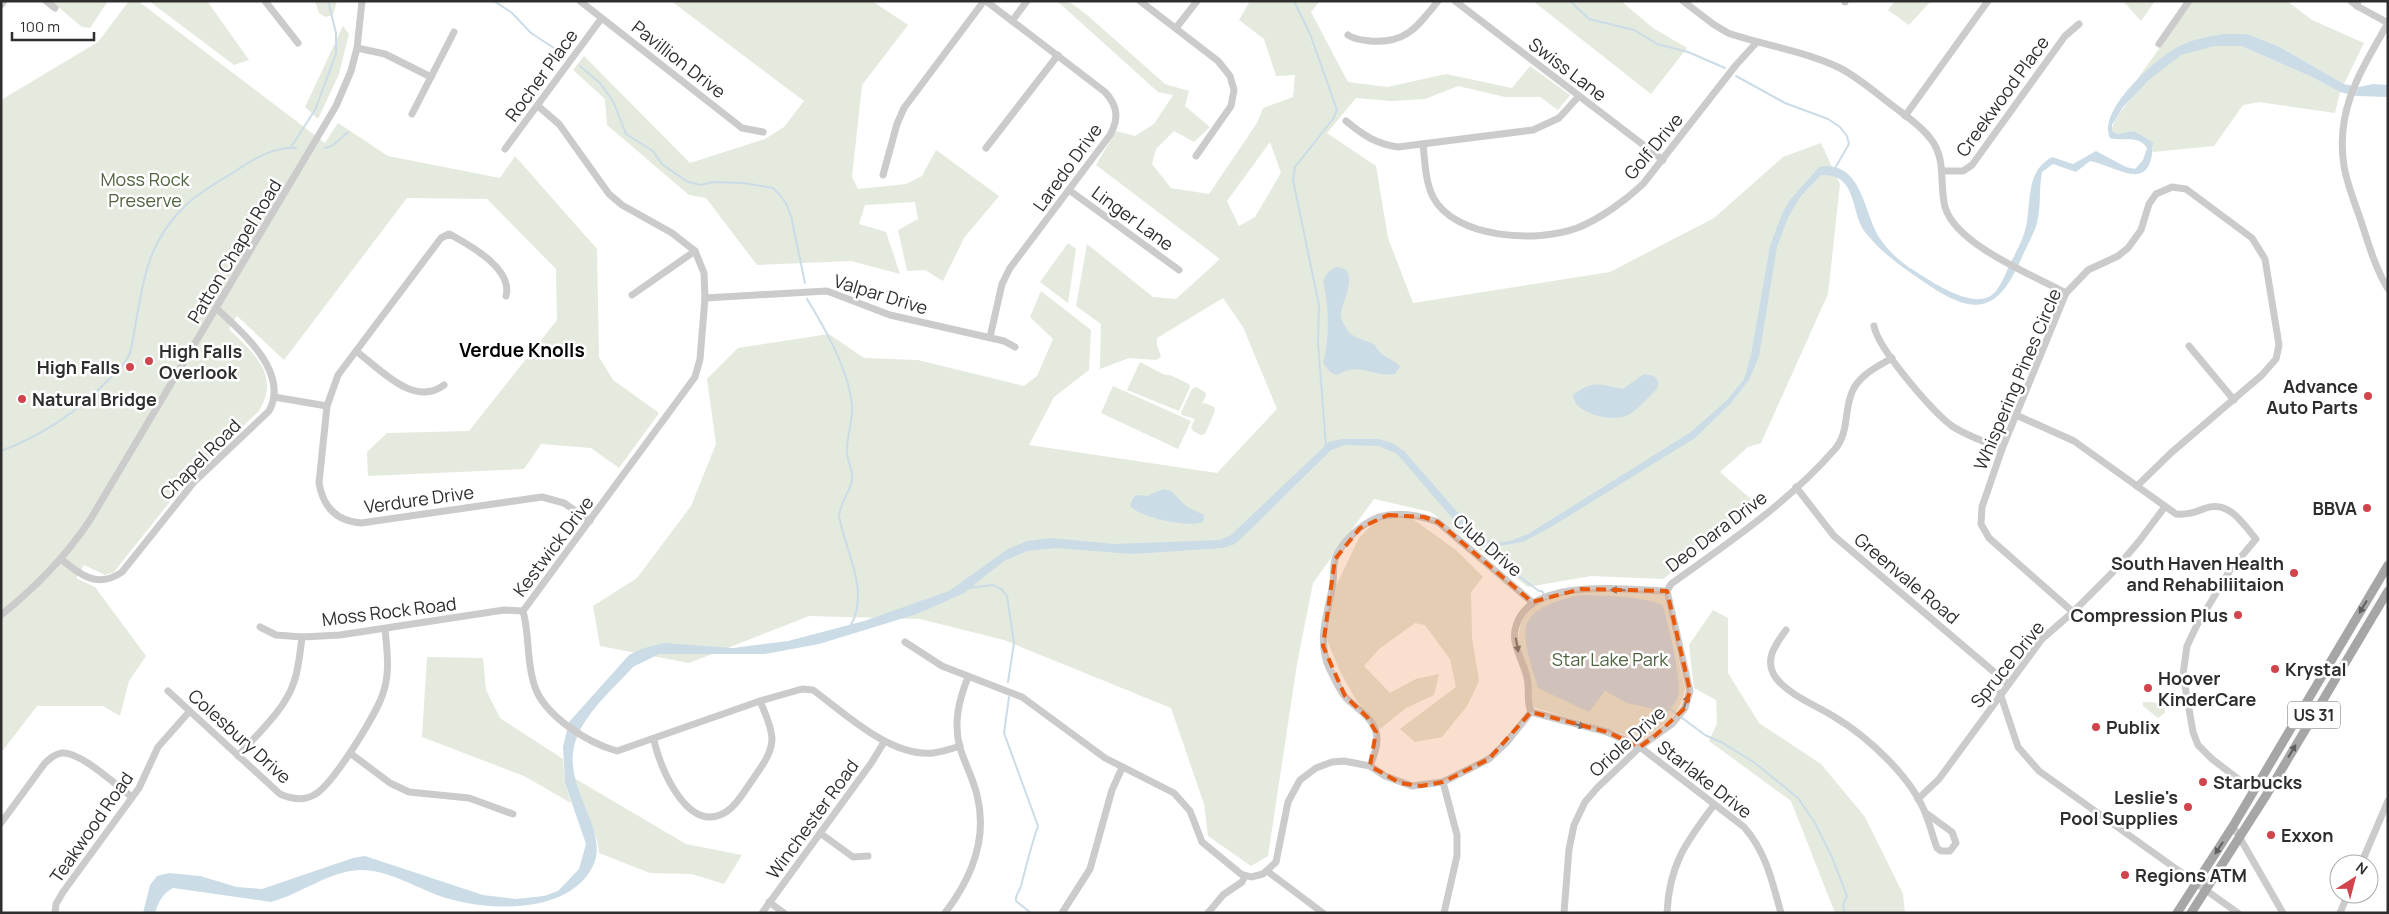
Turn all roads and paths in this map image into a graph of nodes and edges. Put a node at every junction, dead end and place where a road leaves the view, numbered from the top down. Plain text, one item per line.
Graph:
1 (4, 1) edge
2 (46, 1) edge
3 (265, 1) edge
4 (362, 1) edge
5 (580, 1) edge
6 (985, 1) edge
7 (1027, 1) edge
8 (1140, 1) edge
9 (1197, 1) edge
10 (1438, 1) edge
11 (1455, 1) edge
12 (1683, 1) edge
13 (1988, 1) edge
14 (2189, 1) edge
15 (2355, 3) edge
16 (1, 5) edge
17 (55, 8) dead end
18 (601, 19) junction
19 (1012, 22) junction
20 (2388, 23) edge
21 (2079, 24) dead end
22 (1176, 28) junction
23 (454, 32) dead end
24 (1348, 35) dead end
25 (2384, 36) edge
26 (1757, 42) junction
27 (298, 43) dead end
28 (2159, 44) dead end
29 (357, 48) junction
30 (1058, 55) junction
31 (431, 77) junction
32 (1579, 96) junction
33 (538, 106) junction
34 (412, 114) dead end
35 (1905, 116) junction
36 (1346, 121) dead end
37 (763, 132) dead end
38 (1423, 144) junction
39 (986, 148) dead end
40 (505, 149) dead end
41 (1196, 156) dead end
42 (1663, 160) junction
43 (1943, 171) junction
44 (883, 174) dead end
45 (1069, 190) junction
46 (695, 251) junction
47 (1179, 270) dead end
48 (2388, 289) edge
49 (2066, 293) junction
50 (632, 295) dead end
51 (506, 296) dead end
52 (704, 298) junction
53 (217, 309) junction
54 (1874, 326) dead end
55 (990, 337) junction
56 (2189, 346) dead end
57 (1015, 347) dead end
58 (356, 351) junction
59 (1892, 358) junction
60 (444, 385) dead end
61 (274, 397) junction
62 (2234, 400) junction
63 (327, 406) junction
64 (2016, 415) junction
65 (2002, 449) junction
66 (2137, 486) junction
67 (1796, 487) junction
68 (2164, 508) junction
69 (590, 521) junction
70 (61, 559) junction
71 (2388, 565) edge
72 (1667, 591) junction
73 (2388, 591) edge
74 (1532, 602) junction
75 (523, 611) junction
76 (2074, 612) junction
77 (1, 615) edge
78 (260, 627) dead end
79 (385, 629) junction
80 (1786, 630) dead end
81 (302, 637) junction
82 (905, 642) dead end
83 (968, 676) junction
84 (2007, 684) junction
85 (168, 691) dead end
86 (2000, 693) junction
87 (760, 702) junction
88 (190, 712) junction
89 (1531, 712) junction
90 (654, 740) junction
91 (884, 742) junction
92 (960, 746) junction
93 (1640, 747) junction
94 (350, 753) junction
95 (238, 756) junction
96 (1370, 766) junction
97 (1122, 768) junction
98 (1443, 782) junction
99 (2254, 791) junction
100 (132, 797) junction
101 (1918, 799) junction
102 (2388, 801) edge
103 (1714, 805) junction
104 (1926, 813) junction
105 (513, 814) dead end
106 (1, 822) edge
107 (2233, 826) junction
108 (820, 833) junction
109 (2239, 838) junction
110 (2365, 854) edge
111 (868, 856) dead end
112 (1267, 871) junction
113 (1246, 876) junction
114 (2196, 883) junction
115 (2206, 890) junction
116 (769, 902) junction
117 (55, 913) edge
118 (762, 913) edge
119 (784, 913) edge
120 (945, 913) edge
121 (1062, 913) edge
122 (1208, 913) edge
123 (1323, 913) edge
124 (1444, 913) edge
125 (1564, 913) edge
126 (1667, 913) edge
127 (1781, 913) edge
128 (2177, 913) edge
129 (2191, 913) edge
130 (2238, 913) edge
131 (2283, 913) edge

1 - 16 street
2 - 17 street
3 - 27 street
4 - 29 street, Patton Chapel Road
5 - 18 street, Pavillion Drive
6 - 19 street, Laredo Drive
6 - 44 street
7 - 19 street
8 - 22 street
9 - 22 street
10 - 24 street
11 - 32 street, Swiss Lane
12 - 26 street
13 - 35 street
14 - 28 street
15 - 20 street
18 - 33 street, Rocher Place
18 - 37 street, Pavillion Drive
19 - 30 street, Laredo Drive
20 - 25 street
21 - 43 street, Creekwood Place
22 - 41 street
23 - 31 street
25 - 48 street
26 - 35 street
26 - 42 street, Golf Drive
29 - 31 street
29 - 53 street, Patton Chapel Road
30 - 39 street
30 - 45 street, Laredo Drive
31 - 34 street
32 - 38 street
32 - 42 street, Swiss Lane
33 - 40 street, Rocher Place
33 - 46 street
35 - 43 street
36 - 38 street
38 - 42 street, Golf Drive
43 - 49 street
45 - 47 street, Linger Lane
45 - 55 street, Laredo Drive
46 - 50 street
46 - 52 street, Kestwick Drive
49 - 62 street, Whispering Pines Circle
49 - 64 street, Whispering Pines Circle
51 - 58 street, Verdure Drive
52 - 55 street, Valpar Drive
52 - 69 street, Kestwick Drive
53 - 61 street
53 - 70 street, Patton Chapel Road
54 - 59 street
55 - 57 street, Valpar Drive
56 - 62 street
58 - 60 street
58 - 63 street, Verdure Drive
59 - 65 street
59 - 67 street, Deo Dara Drive
61 - 63 street
61 - 70 street, Chapel Road
62 - 66 street, Whispering Pines Circle
63 - 69 street, Verdure Drive
64 - 65 street, Whispering Pines Circle
64 - 66 street
65 - 76 street, Whispering Pines Circle
66 - 68 street
67 - 72 street, Deo Dara Drive
67 - 84 street, Greenvale Road
68 - 76 street, Spruce Drive
68 - 99 street
69 - 75 street, Kestwick Drive
70 - 77 street, Patton Chapel Road
71 -> 99 main road, US 31
72 -> 74 street, Deo Dara Drive
93 -> 72 street, Oriole Drive
109 -> 73 main road, US 31
74 -> 89 street
74 - 96 street, Club Drive
75 - 79 street, Moss Rock Road
75 - 90 street, Kestwick Drive
76 - 84 street, Spruce Drive
78 - 81 street, Moss Rock Road
79 - 81 street, Moss Rock Road
79 - 94 street, Colesbury Drive
80 - 101 street
81 - 95 street
82 - 83 street
83 - 92 street
83 - 97 street
84 - 86 street, Spruce Drive
85 - 88 street, Colesbury Drive
86 - 101 street, Spruce Drive
86 - 114 street
87 - 90 street, Kestwick Drive
87 - 90 street
87 - 91 street, Kestwick Drive
88 - 95 street, Colesbury Drive
88 - 100 street, Teakwood Road
89 -> 93 street, Starlake Drive
89 - 98 street
91 - 92 street, Kestwick Drive
91 - 108 street, Winchester Road
92 - 120 street
93 - 103 street, Starlake Drive
93 - 125 street, Oriole Drive
94 - 95 street, Colesbury Drive
94 - 105 street
96 - 98 street
96 - 112 street
97 - 113 street
97 - 121 street
98 - 124 street
99 - 107 main road, US 31
100 - 106 street
100 - 117 street, Teakwood Road
101 - 104 street
102 - 110 street
103 - 126 street
103 - 127 street, Starlake Drive
104 - 104 street
107 - 109 street
107 -> 114 main road, US 31
108 - 111 street
108 - 116 street, Winchester Road
109 - 115 main road, US 31
109 - 131 street
112 - 113 street
112 - 123 street
113 - 122 street
114 - 115 street
114 - 128 main road, US 31
115 - 129 main road, US 31
115 - 130 street
116 - 118 street, Winchester Road
116 - 119 street

